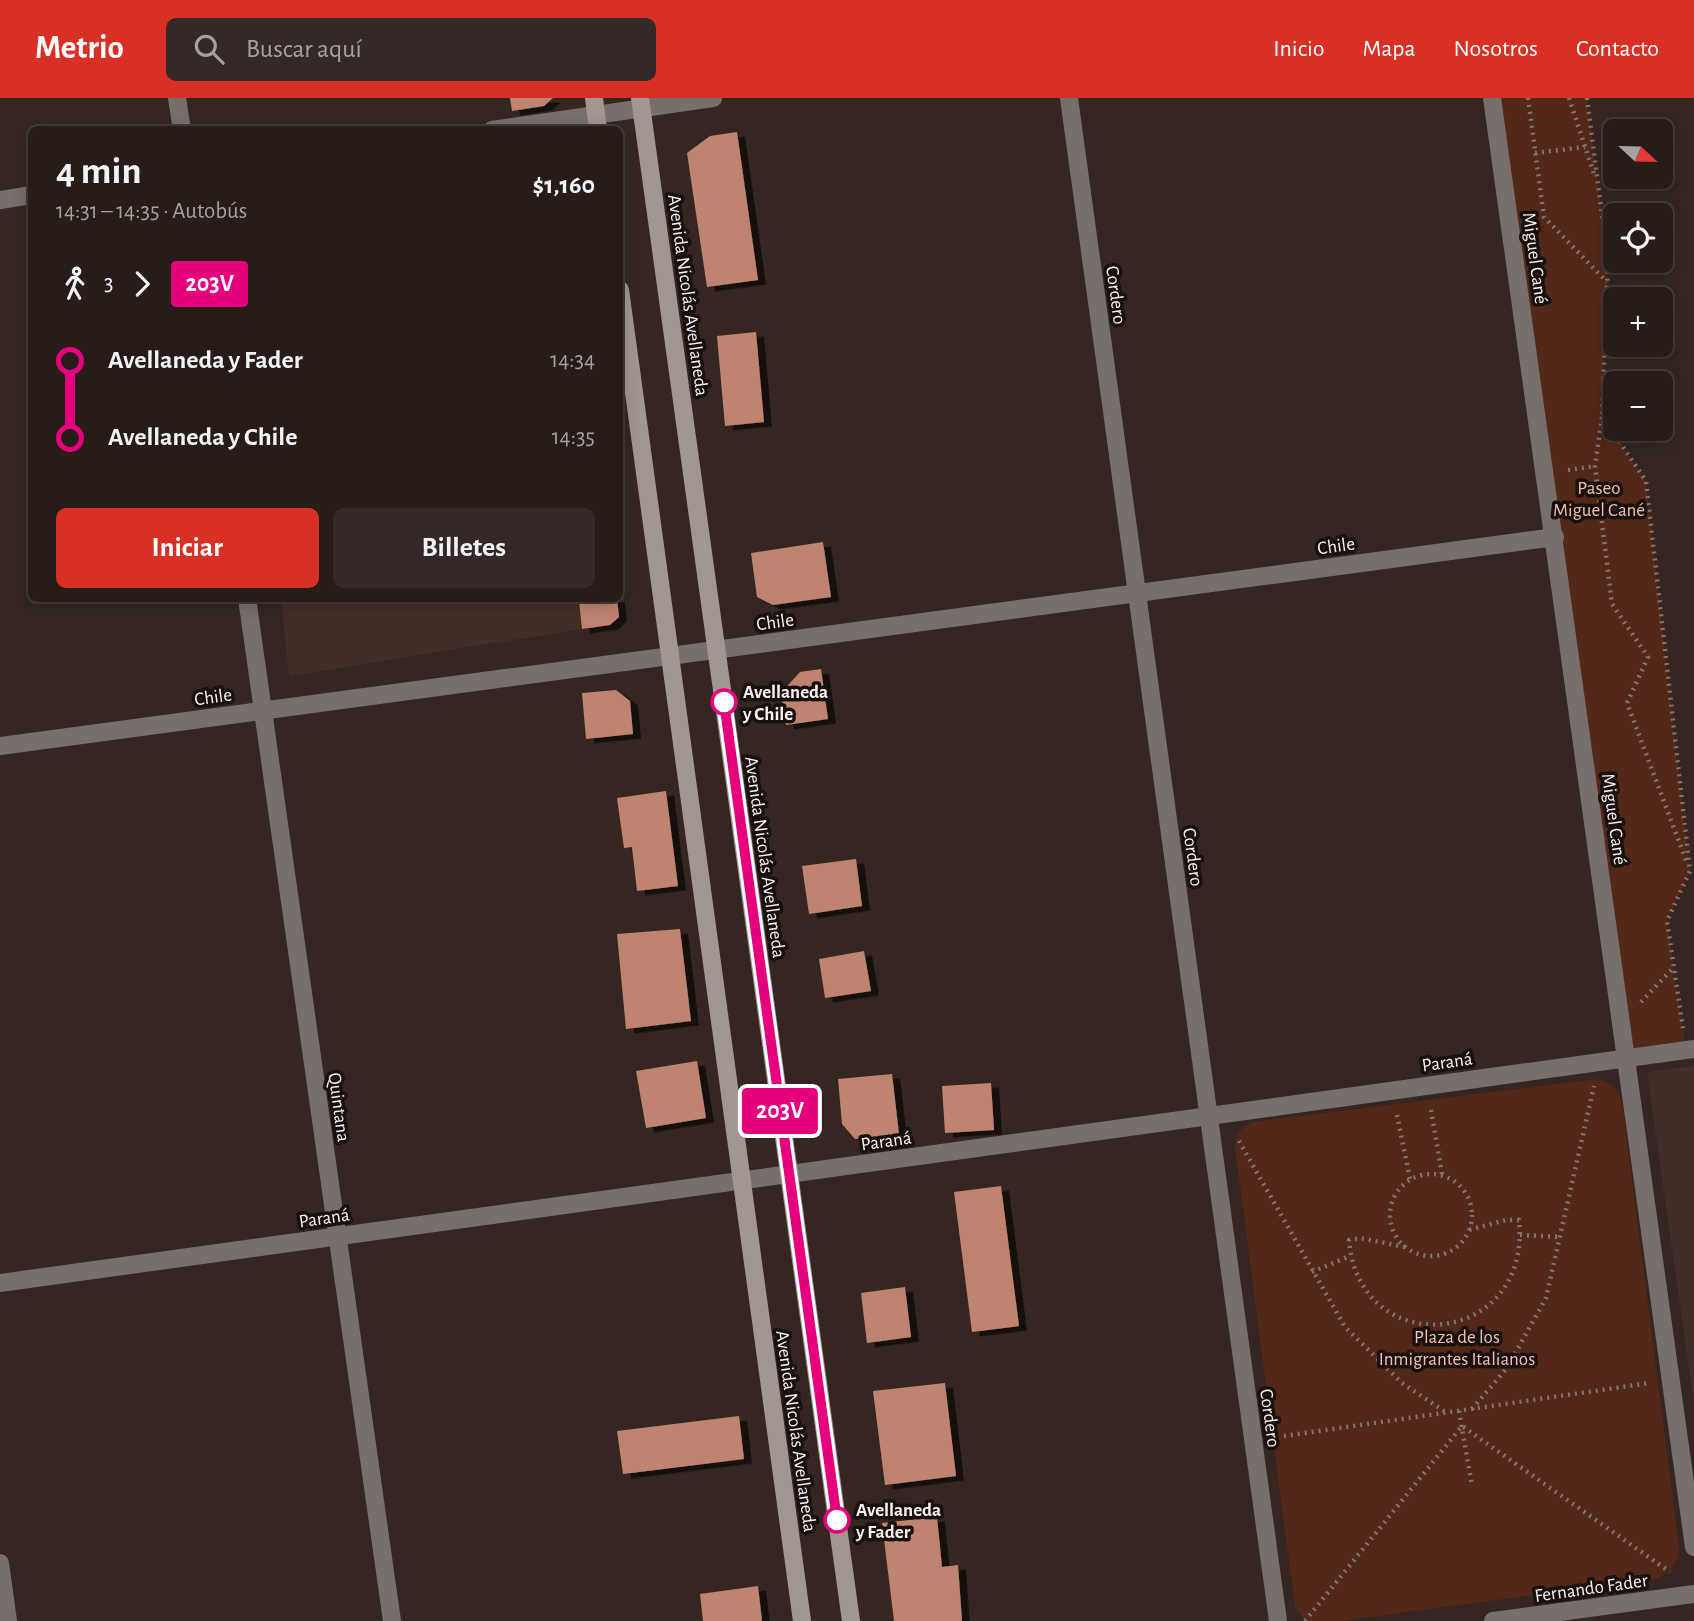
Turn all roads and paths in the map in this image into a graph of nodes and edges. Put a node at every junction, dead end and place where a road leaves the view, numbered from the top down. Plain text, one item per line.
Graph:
1 (177, 98) edge
2 (713, 98) edge
3 (1069, 98) edge
4 (1492, 98) edge
5 (1528, 98) edge
6 (1569, 98) edge
7 (1587, 98) edge
8 (641, 103) edge
9 (596, 114) edge
10 (181, 126) edge
11 (518, 126) edge
12 (1585, 147) junction
13 (1535, 153) junction
14 (1599, 188) junction
15 (28, 196) edge
16 (0, 200) edge
17 (1608, 282) junction
18 (623, 312) edge
19 (1602, 416) junction
20 (1555, 537) junction
21 (1136, 593) junction
22 (248, 602) edge
23 (716, 650) junction
24 (670, 656) junction
25 (263, 710) junction
26 (0, 746) edge
27 (1690, 871) junction
28 (1674, 967) junction
29 (1620, 1008) junction
30 (1683, 1030) junction
31 (1672, 1031) dead end
32 (1690, 1049) edge
33 (1626, 1057) junction
34 (1600, 1061) junction
35 (1427, 1085) junction
36 (1392, 1090) junction
37 (1216, 1114) junction
38 (1442, 1174) junction
39 (789, 1175) junction
40 (1410, 1179) junction
41 (742, 1180) junction
42 (1469, 1230) junction
43 (1520, 1235) junction
44 (338, 1237) junction
45 (1561, 1237) junction
46 (1405, 1247) junction
47 (1350, 1256) junction
48 (1312, 1272) junction
49 (0, 1283) edge
50 (1671, 1380) junction
51 (1472, 1409) junction
52 (1459, 1410) junction
53 (1446, 1412) junction
54 (1462, 1426) junction
55 (1253, 1440) junction
56 (1472, 1486) dead end
57 (1694, 1547) edge
58 (0, 1563) edge
59 (1672, 1573) dead end
60 (1694, 1594) edge
61 (8, 1621) edge
62 (392, 1621) edge
63 (802, 1621) edge
64 (851, 1621) edge
65 (1278, 1621) edge
66 (1305, 1621) edge
67 (1493, 1621) edge

1 - 10 street
2 - 8 street
3 - 21 street, Cordero
4 - 20 street, Miguel Cané
5 - 13 path
6 - 12 path
7 - 14 path
8 - 9 street
8 - 23 main road, Avenida Nicolás Avellaneda
9 - 11 street
12 - 13 path
12 - 14 path
13 - 17 path
14 - 17 path
15 - 16 street
17 - 19 path
18 - 24 main road, Avenida Nicolás Avellaneda
19 - 27 path
19 - 27 path
20 - 21 street, Chile
20 - 29 street, Miguel Cané
21 - 23 street, Chile
21 - 37 street, Cordero
22 - 25 street, Quintana
23 - 24 street, Chile
23 - 39 main road, Avenida Nicolás Avellaneda
24 - 25 street, Chile
24 - 41 main road, Avenida Nicolás Avellaneda
25 - 26 street, Chile
25 - 44 street, Quintana
27 - 28 path
28 - 29 path
28 - 30 path
29 - 33 street, Miguel Cané
30 - 31 path
30 - 32 path
32 - 33 street, Paraná
33 - 34 street, Paraná
33 - 50 street, Miguel Cané
34 - 35 street, Paraná
34 - 45 path
35 - 36 street, Paraná
35 - 38 path
36 - 37 street, Paraná
36 - 40 path
37 - 39 street, Paraná
37 - 48 path
37 - 55 street, Cordero
38 - 40 path
38 - 42 path
39 - 41 street, Paraná
39 - 64 main road, Avenida Nicolás Avellaneda
40 - 46 path
41 - 44 street, Paraná
41 - 63 main road, Avenida Nicolás Avellaneda
42 - 43 path
42 - 46 path
43 - 45 path
43 - 47 path
44 - 49 street, Paraná
44 - 62 street, Quintana
45 - 51 path
46 - 47 path
47 - 48 path
48 - 53 path
50 - 51 path
50 - 57 street, Miguel Cané
51 - 52 path
52 - 53 path
52 - 54 path
53 - 55 path
54 - 56 path
54 - 59 path
54 - 66 path
55 - 65 street, Cordero
58 - 61 street
60 - 67 street, Fernando Fader

